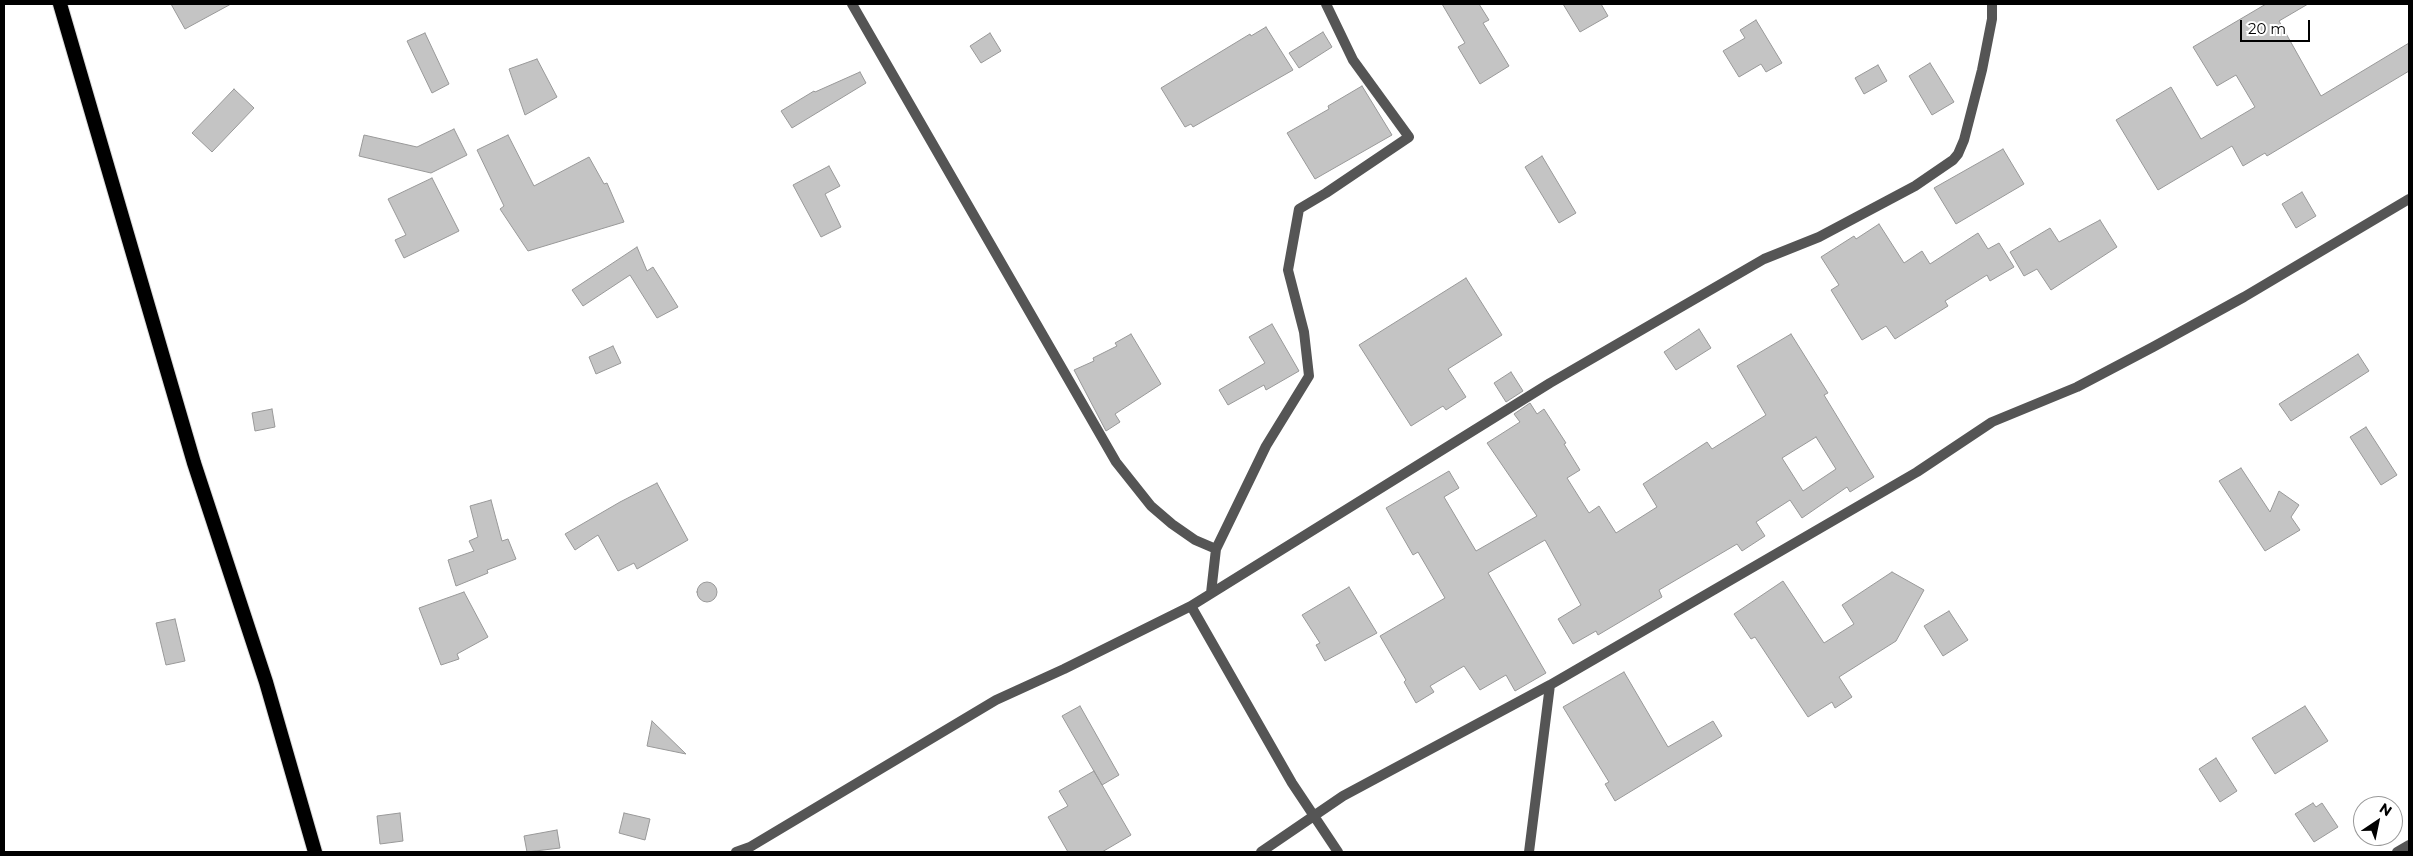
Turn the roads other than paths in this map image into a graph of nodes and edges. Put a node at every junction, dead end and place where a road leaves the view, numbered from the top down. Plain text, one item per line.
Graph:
1 (60, 4) edge
2 (852, 4) edge
3 (1326, 4) edge
4 (1992, 4) edge
5 (2409, 199) edge
6 (1216, 549) junction
7 (1211, 593) junction
8 (1191, 606) junction
9 (1550, 685) junction
10 (1315, 815) junction
11 (2409, 845) edge
12 (315, 852) edge
13 (736, 852) edge
14 (1261, 852) edge
15 (1338, 852) edge
16 (1529, 852) edge
17 (2397, 852) edge

1 - 12 highway
2 - 6 street
3 - 6 street
4 - 7 street
5 - 9 street
6 - 7 street
7 - 8 street
8 - 10 street
8 - 13 street
9 - 10 street
9 - 16 street
10 - 14 street
10 - 15 street
11 - 17 street

